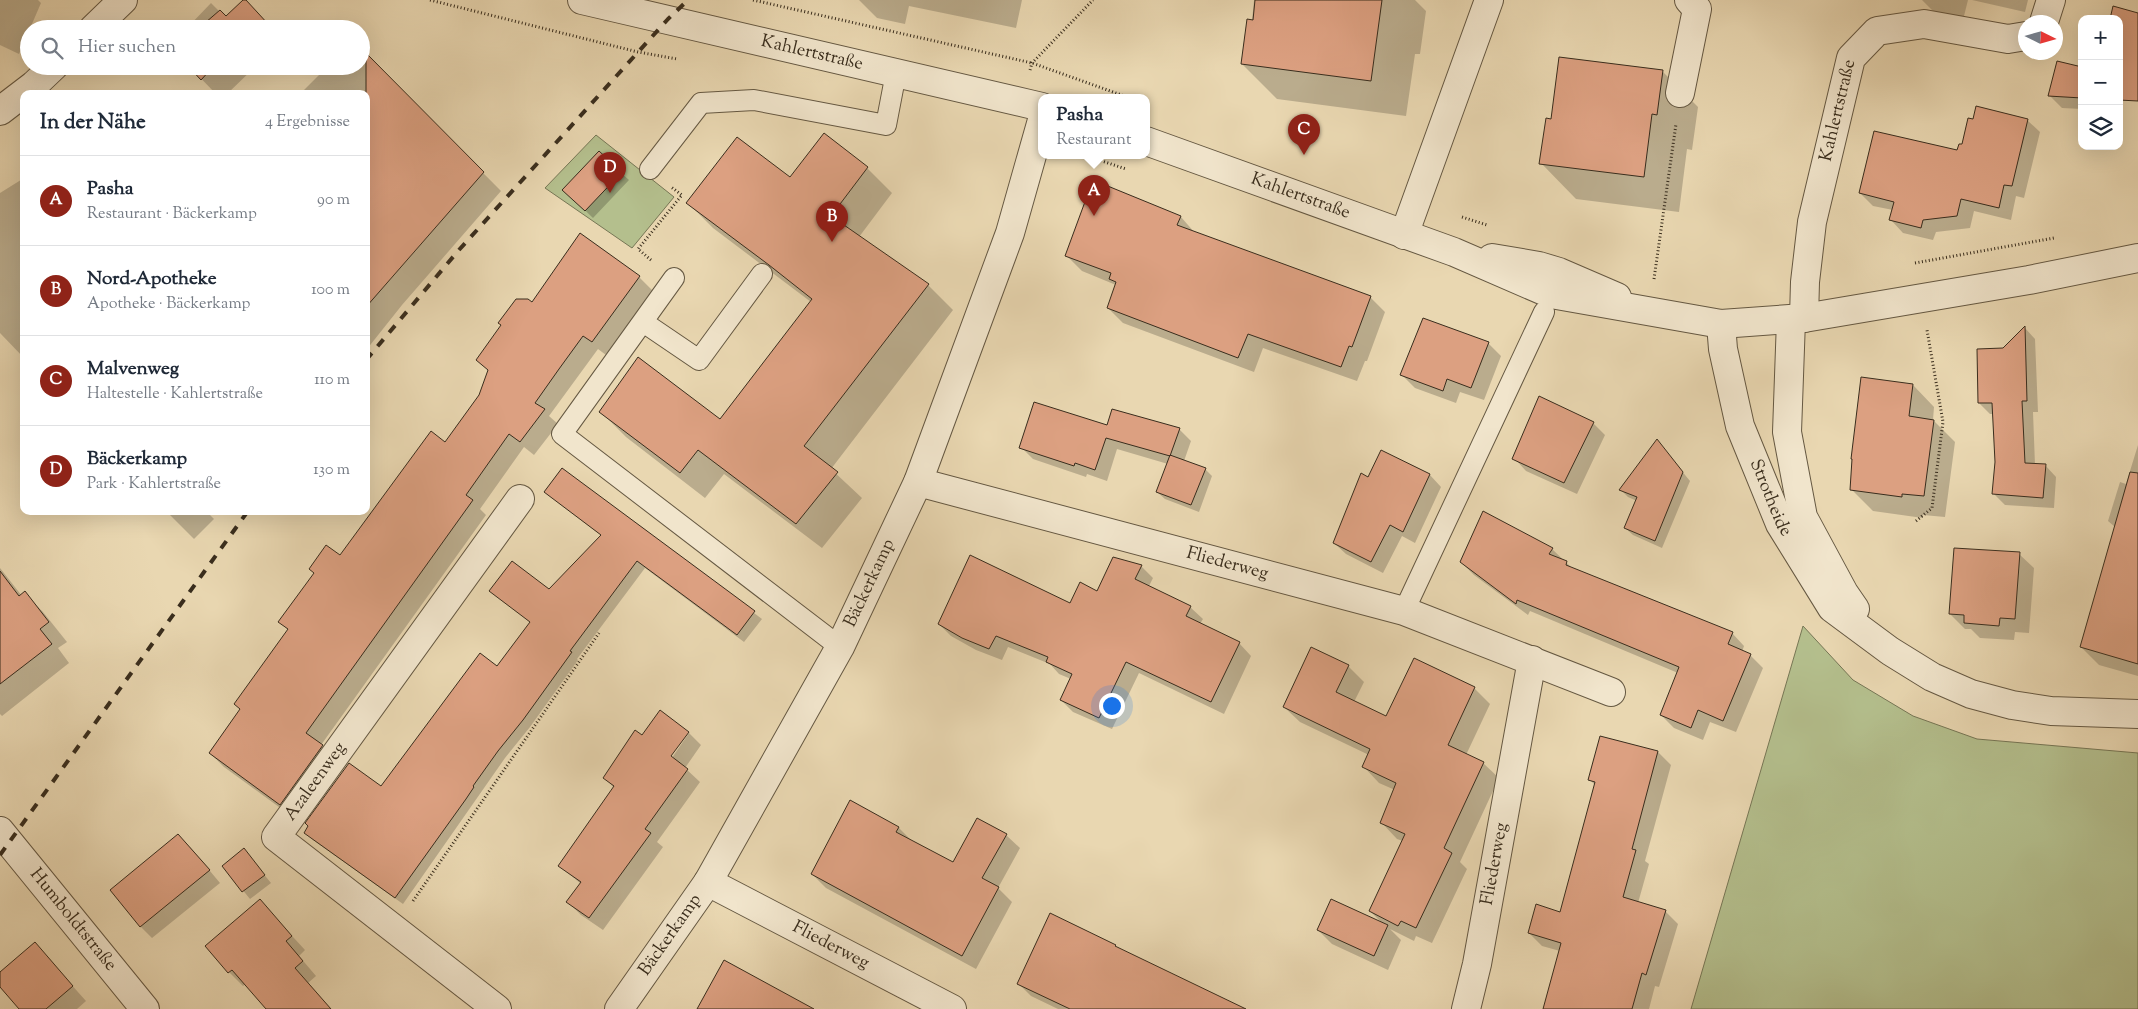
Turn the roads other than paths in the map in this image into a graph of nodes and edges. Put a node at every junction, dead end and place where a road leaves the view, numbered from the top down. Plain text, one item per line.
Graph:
1 (123, 0) edge
2 (582, 0) edge
3 (1489, 0) edge
4 (1689, 0) edge
5 (2051, 0) edge
6 (2047, 15) edge
7 (102, 20) edge
8 (2018, 37) edge
9 (896, 73) junction
10 (45, 75) edge
11 (27, 90) edge
12 (1680, 93) road end
13 (20, 96) edge
14 (1031, 104) edge
15 (0, 111) edge
16 (1038, 134) edge
17 (1150, 142) edge
18 (650, 169) road end
19 (1404, 235) junction
20 (2138, 258) edge
21 (762, 274) dead end
22 (674, 278) road end
23 (1544, 312) dead end
24 (1798, 319) junction
25 (643, 322) junction
26 (1721, 324) junction
27 (918, 482) junction
28 (520, 499) dead end
29 (1404, 611) junction
30 (1877, 642) junction
31 (840, 647) junction
32 (1532, 660) junction
33 (1611, 692) dead end
34 (2138, 714) edge
35 (0, 831) edge
36 (708, 882) junction
37 (145, 1009) edge
38 (498, 1009) edge
39 (619, 1009) edge
40 (952, 1009) edge
41 (1466, 1009) edge

1 - 7 street
2 - 9 street, Kahlertstraße
3 - 19 street
4 - 12 street
5 - 6 street
8 - 24 street, Kahlertstraße
9 - 14 street, Kahlertstraße
9 - 18 lane
10 - 11 street
13 - 15 street
16 - 27 street, Bäckerkamp
17 - 19 street, Kahlertstraße
19 - 26 street, Kahlertstraße
20 - 24 street, Kahlertstraße
21 - 25 lane
22 - 25 lane
23 - 29 lane
24 - 26 street, Kahlertstraße
24 - 30 street, Strotheide
25 - 31 lane
26 - 30 street, Strotheide
27 - 29 street, Fliederweg
27 - 31 street, Bäckerkamp
28 - 38 street, Azaleenweg
29 - 32 street, Fliederweg
30 - 34 street, Strotheide
31 - 36 street, Bäckerkamp
32 - 33 street, Fliederweg
32 - 41 street, Fliederweg
35 - 37 street, Humboldtstraße
36 - 39 street, Bäckerkamp
36 - 40 street, Fliederweg

